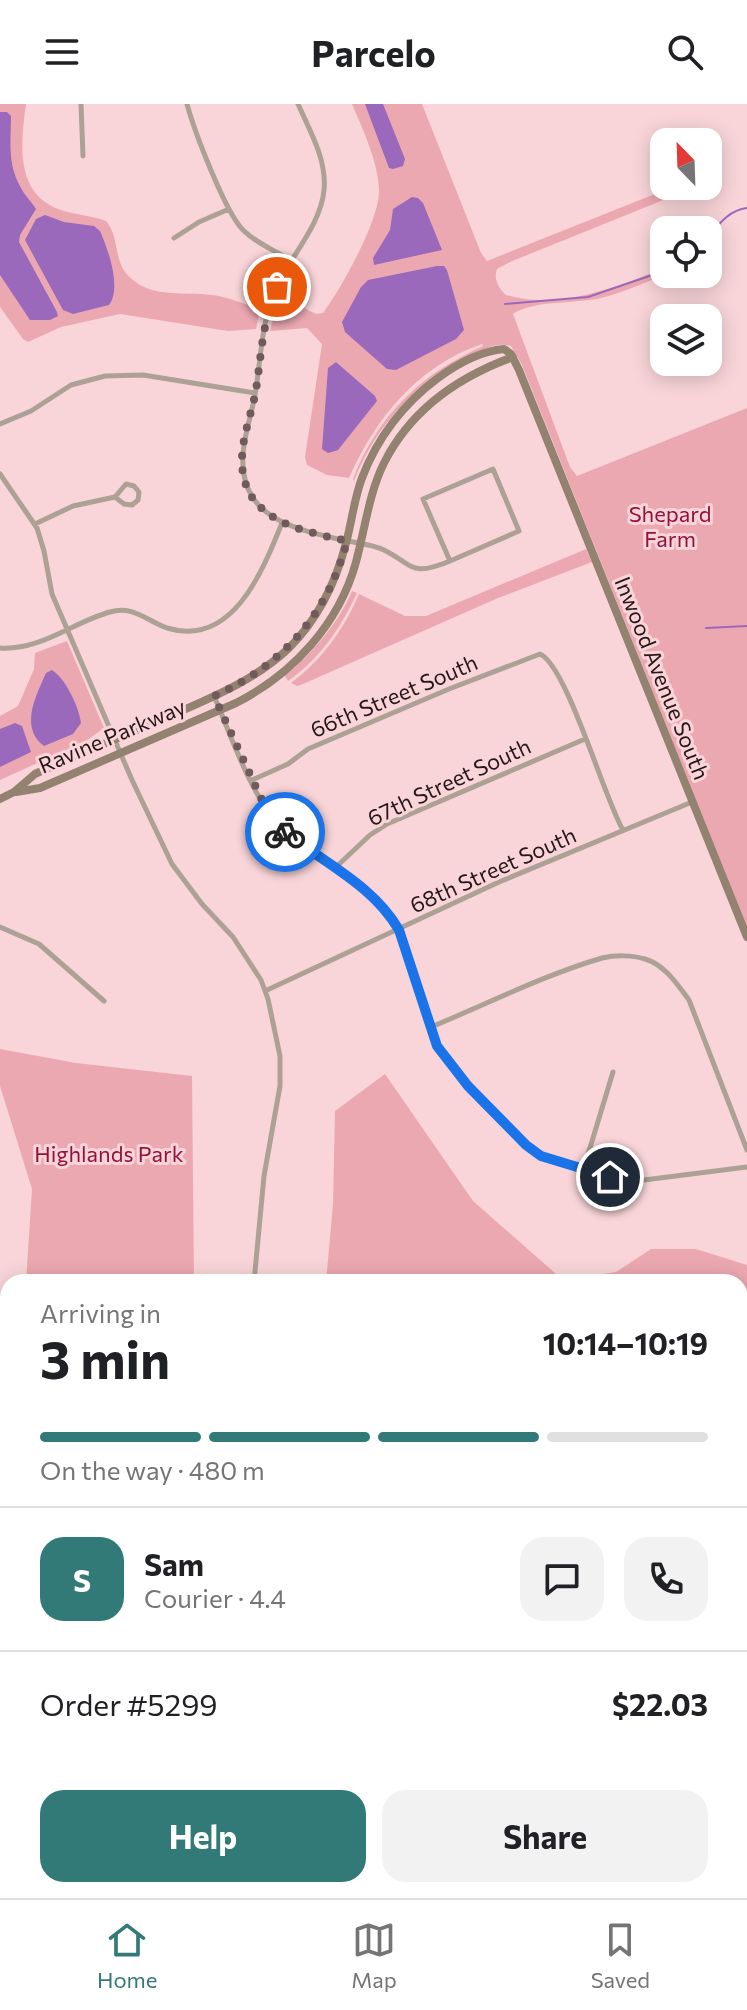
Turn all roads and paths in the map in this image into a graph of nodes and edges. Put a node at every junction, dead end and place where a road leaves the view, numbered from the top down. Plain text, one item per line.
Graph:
1 (81, 104) edge
2 (187, 104) edge
3 (298, 104) edge
4 (83, 156) dead end
5 (229, 209) junction
6 (174, 238) dead end
7 (291, 260) junction
8 (513, 357) junction
9 (255, 393) junction
10 (0, 424) edge
11 (0, 474) edge
12 (115, 497) junction
13 (282, 523) junction
14 (35, 524) junction
15 (347, 541) junction
16 (360, 544) junction
17 (450, 561) junction
18 (67, 630) junction
19 (0, 648) edge
20 (214, 696) junction
21 (220, 710) junction
22 (114, 739) junction
23 (585, 739) junction
24 (120, 753) junction
25 (252, 780) junction
26 (14, 792) junction
27 (0, 799) edge
28 (692, 801) junction
29 (623, 830) junction
30 (335, 868) junction
31 (0, 927) edge
32 (399, 930) junction
33 (747, 937) edge
34 (265, 991) junction
35 (104, 1001) dead end
36 (431, 1027) junction
37 (613, 1072) dead end
38 (747, 1150) edge
39 (747, 1167) edge
40 (583, 1171) junction
41 (255, 1274) edge

1 - 4 street
2 - 5 street
3 - 7 street
5 - 6 street
5 - 7 street
7 - 9 street
8 - 15 street, Ravine Parkway
8 - 16 street, Ravine Parkway
8 - 28 street, Inwood Avenue South
9 - 10 street
9 - 13 street
11 - 14 street
12 - 12 street
12 - 14 street
13 - 15 street
13 - 18 street
14 - 18 street
15 - 16 street
15 - 20 street, Ravine Parkway
16 - 17 street
16 - 21 street, Ravine Parkway
17 - 17 street
18 - 19 street
18 - 22 street
20 - 21 street
20 - 22 street, Ravine Parkway
21 - 24 street, Ravine Parkway
21 - 25 street
22 - 24 street
22 - 26 street, Ravine Parkway
23 - 25 street, 66th Street South
23 - 29 street
23 - 30 street, 67th Street South
24 - 26 street, Ravine Parkway
24 - 34 street
25 - 30 street
26 - 27 street, Ravine Parkway
28 - 29 street, 68th Street South
28 - 33 street, Inwood Avenue South
29 - 32 street, 68th Street South
30 - 32 street
31 - 35 street
32 - 34 street, 68th Street South
32 - 36 street
34 - 41 street
36 - 38 street
36 - 40 street
37 - 40 street
39 - 40 street

